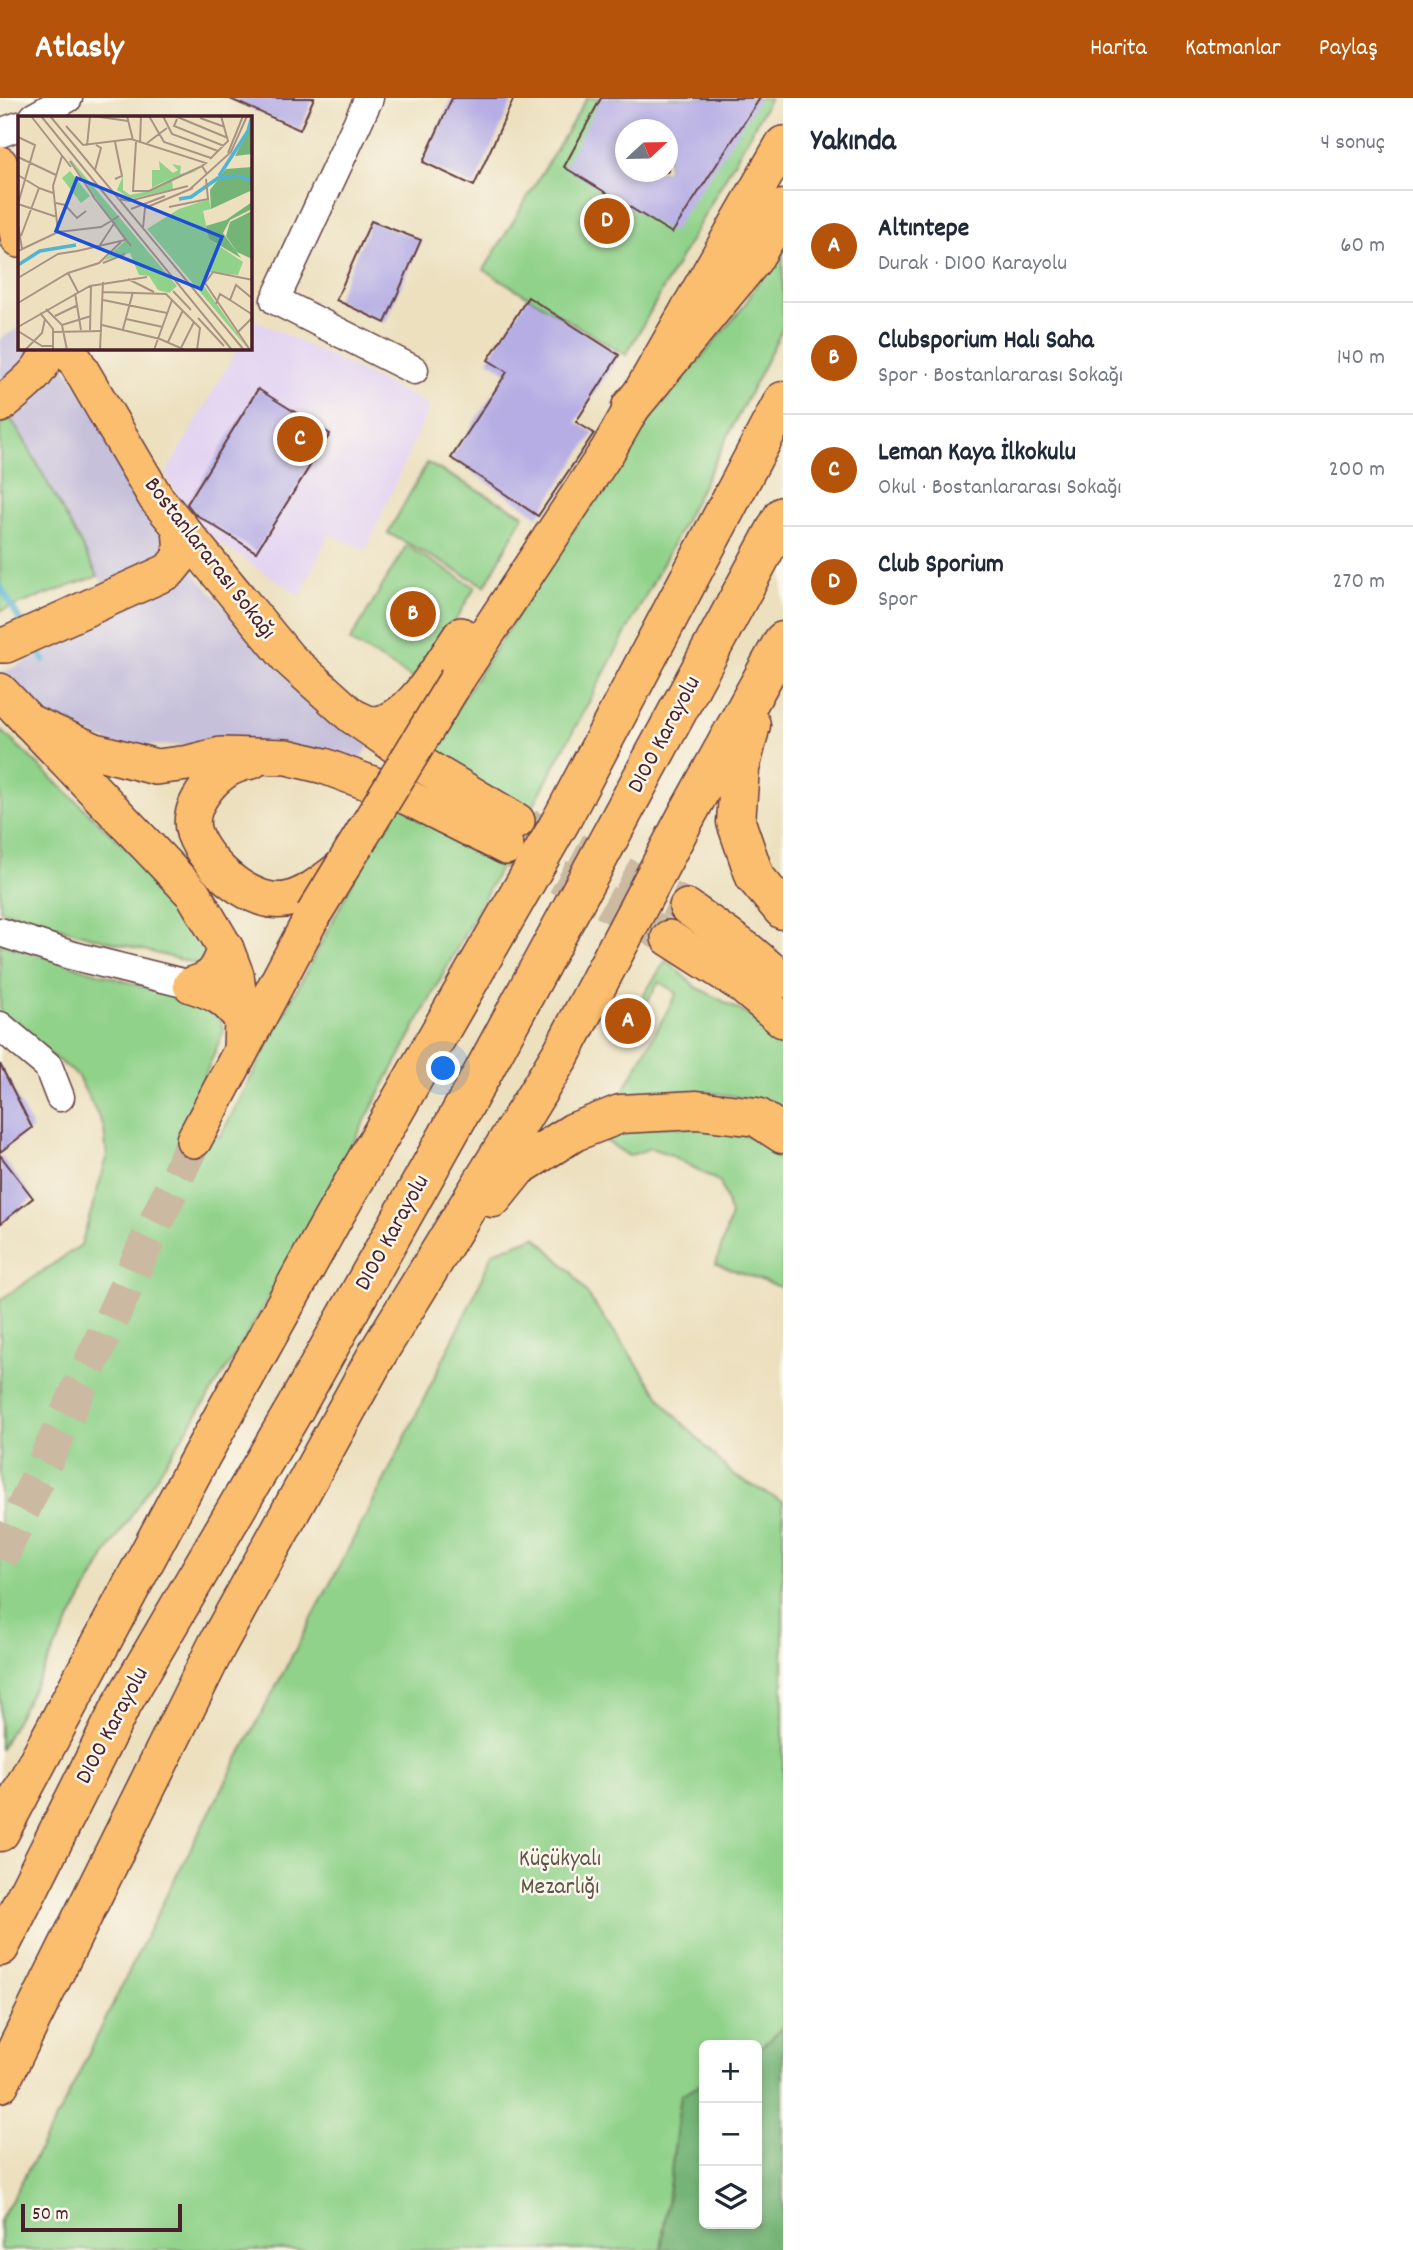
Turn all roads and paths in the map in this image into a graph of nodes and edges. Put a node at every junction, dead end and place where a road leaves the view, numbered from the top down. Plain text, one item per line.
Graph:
1 (68, 98) edge
2 (369, 98) edge
3 (36, 116) edge
4 (18, 126) edge
5 (0, 133) edge
6 (783, 144) edge
7 (0, 164) edge
8 (783, 209) edge
9 (18, 236) edge
10 (69, 350) edge
11 (40, 363) edge
12 (414, 370) dead end
13 (94, 392) junction
14 (783, 401) edge
15 (0, 405) edge
16 (631, 407) junction
17 (571, 507) junction
18 (783, 516) edge
19 (180, 527) junction
20 (783, 533) edge
21 (737, 601) junction
22 (3, 645) edge
23 (774, 657) edge
24 (0, 691) edge
25 (351, 715) junction
26 (29, 722) junction
27 (287, 757) junction
28 (302, 907) junction
29 (687, 907) tunnel mouth
30 (783, 911) edge
31 (0, 933) edge
32 (669, 938) tunnel mouth
33 (226, 949) junction
34 (783, 980) edge
35 (191, 985) junction
36 (783, 1020) edge
37 (0, 1026) edge
38 (242, 1034) junction
39 (60, 1097) dead end
40 (783, 1134) edge
41 (194, 1140) tunnel mouth
42 (379, 1352) junction
43 (0, 1832) edge
44 (122, 1837) junction
45 (0, 1947) edge
46 (0, 2039) edge
47 (0, 2083) edge

1 - 3 street
2 - 12 street
4 - 5 street
6 - 16 main road
7 - 9 main road
8 - 16 highway
10 - 13 main road, Bostanlararası Sokağı
11 - 13 main road
11 - 15 main road
13 - 19 main road, Bostanlararası Sokağı
14 - 43 highway, D100 Karayolu
16 - 17 main road
17 - 25 main road
17 - 28 main road, bridge
18 - 21 highway, D100 Karayolu
19 - 22 main road
19 - 25 main road, Bostanlararası Sokağı
20 - 21 highway
21 - 45 highway, D100 Karayolu
23 - 30 highway
23 - 42 highway
24 - 26 main road
25 - 27 main road, Bostanlararası Sokağı
26 - 27 main road
26 - 33 main road
27 - 28 main road
28 - 38 main road
29 - 34 main road
31 - 35 street
32 - 36 main road
33 - 35 main road
33 - 38 main road
35 - 38 main road
37 - 39 street
38 - 41 main road
40 - 42 highway
42 - 44 highway
44 - 46 highway
44 - 47 highway

